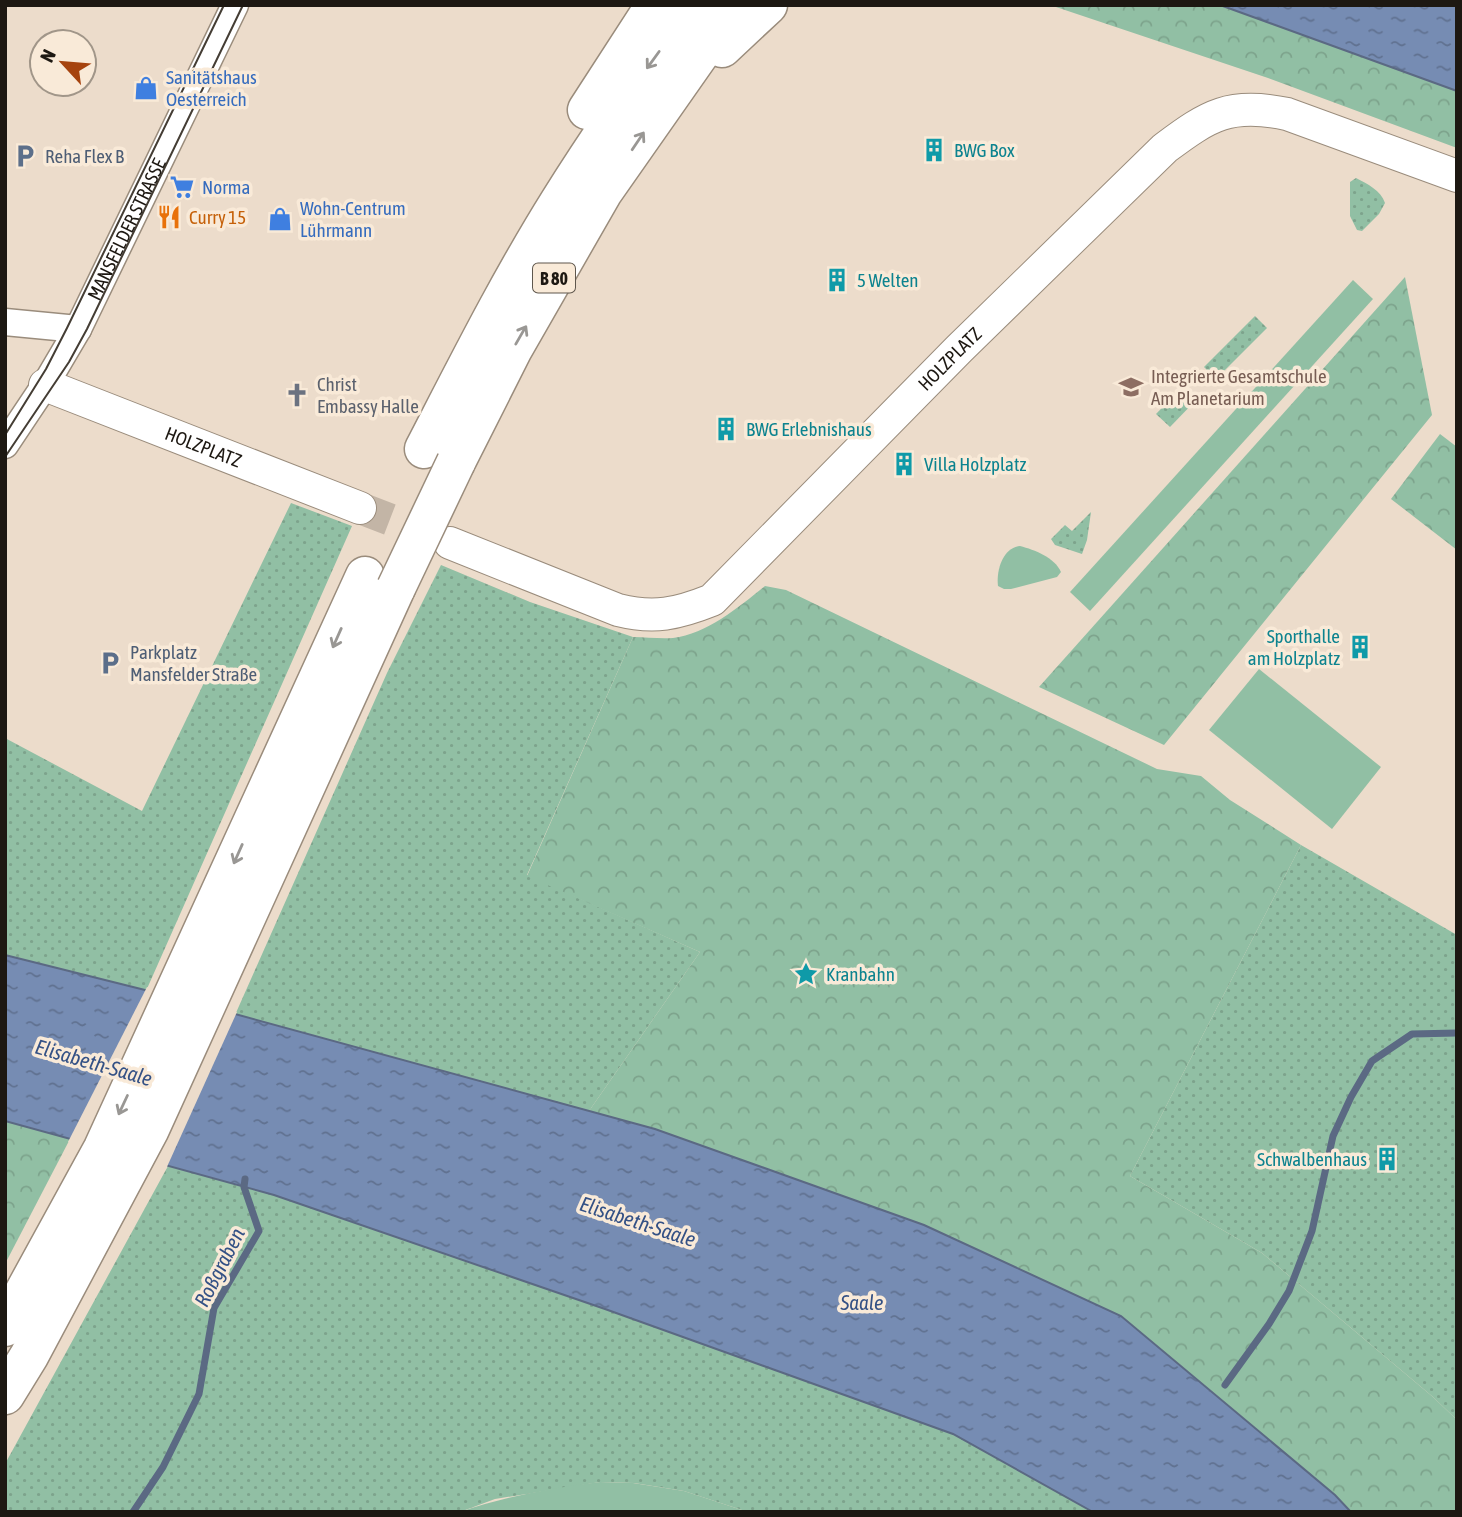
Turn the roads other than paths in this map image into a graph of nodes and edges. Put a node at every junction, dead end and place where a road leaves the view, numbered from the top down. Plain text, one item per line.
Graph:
1 (235, 5) edge
2 (655, 5) edge
3 (694, 5) edge
4 (734, 5) edge
5 (768, 5) edge
6 (664, 102) junction
7 (1457, 176) edge
8 (530, 252) junction
9 (5, 322) edge
10 (78, 329) junction
11 (45, 385) junction
12 (5, 445) edge
13 (440, 455) junction
14 (360, 508) tunnel mouth
15 (450, 543) tunnel mouth
16 (282, 798) junction
17 (5, 1327) edge
18 (5, 1395) edge

1 - 10 street, MANSFELDER STRASSE
2 - 8 main road
3 -> 8 main road, B 80
4 - 6 main road, B 80
5 - 6 main road
13 -> 6 main road, B 80
7 - 15 street, HOLZPLATZ
8 - 13 main road, B 80
9 - 10 street
10 - 11 street, MANSFELDER STRASSE
11 - 12 street, MANSFELDER STRASSE
11 - 14 street, HOLZPLATZ
13 - 16 main road, B 80, bridge
16 -> 17 main road, B 80
16 - 18 main road, B 80

